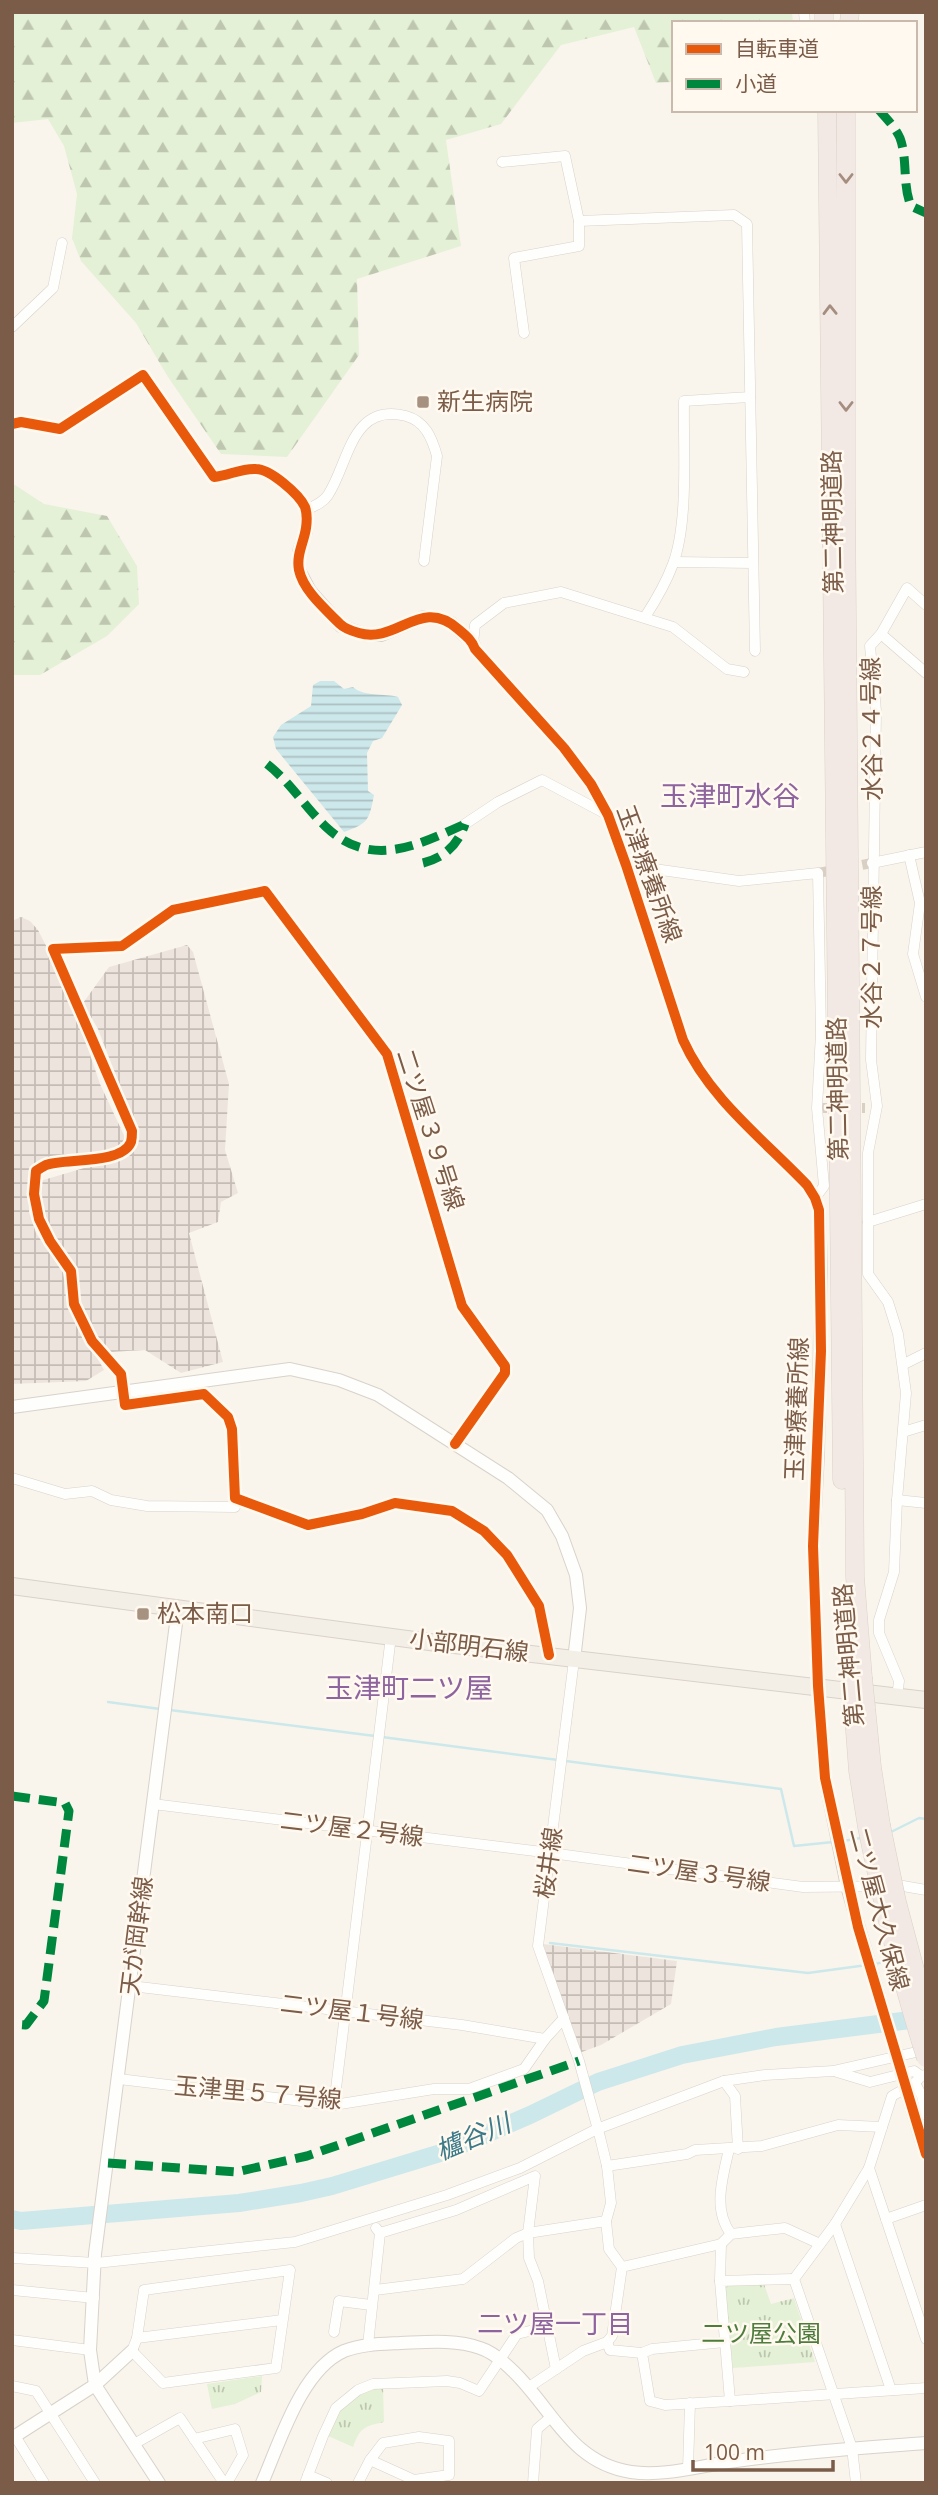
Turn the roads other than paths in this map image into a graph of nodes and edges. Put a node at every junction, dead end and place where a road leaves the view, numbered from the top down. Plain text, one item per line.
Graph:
1 (827, 112) edge
2 (846, 112) edge
3 (502, 162) dead end
4 (579, 221) junction
5 (62, 243) dead end
6 (12, 327) edge
7 (524, 333) dead end
8 (750, 397) junction
9 (12, 424) edge
10 (306, 510) junction
11 (424, 561) dead end
12 (674, 562) junction
13 (753, 562) junction
14 (926, 605) edge
15 (645, 617) junction
16 (881, 634) junction
17 (473, 643) junction
18 (754, 651) dead end
19 (744, 672) dead end
20 (926, 673) edge
21 (608, 815) junction
22 (465, 824) dead end
23 (926, 852) edge
24 (909, 855) junction
25 (872, 863) junction
26 (626, 865) junction
27 (926, 995) edge
28 (877, 1105) junction
29 (865, 1108) tunnel mouth
30 (816, 1198) junction
31 (926, 1205) edge
32 (868, 1222) junction
33 (926, 1353) edge
34 (904, 1364) junction
35 (124, 1391) junction
36 (12, 1407) edge
37 (926, 1425) edge
38 (903, 1432) junction
39 (455, 1444) junction
40 (12, 1478) edge
41 (236, 1497) junction
42 (897, 1500) junction
43 (926, 1503) edge
44 (12, 1586) edge
45 (178, 1608) junction
46 (391, 1636) junction
47 (549, 1656) junction
48 (574, 1660) junction
49 (857, 1677) junction
50 (818, 1686) junction
51 (897, 1697) junction
52 (926, 1700) edge
53 (153, 1804) junction
54 (874, 1826) junction
55 (368, 1831) junction
56 (551, 1853) junction
57 (848, 1886) junction
58 (926, 1890) edge
59 (131, 1986) junction
60 (345, 2011) junction
61 (926, 2011) edge
62 (564, 2018) junction
63 (545, 2039) junction
64 (926, 2050) edge
65 (833, 2071) junction
66 (921, 2072) edge
67 (119, 2079) junction
68 (724, 2081) junction
69 (334, 2105) junction
70 (926, 2115) edge
71 (596, 2125) junction
72 (882, 2127) junction
73 (923, 2138) edge
74 (734, 2149) junction
75 (926, 2154) edge
76 (607, 2166) junction
77 (869, 2168) junction
78 (926, 2205) edge
79 (886, 2219) junction
80 (369, 2220) junction
81 (606, 2221) junction
82 (835, 2224) junction
83 (380, 2233) junction
84 (528, 2233) junction
85 (732, 2234) junction
86 (721, 2244) junction
87 (820, 2244) junction
88 (12, 2258) edge
89 (96, 2259) junction
90 (622, 2267) junction
91 (794, 2279) junction
92 (720, 2281) junction
93 (12, 2290) edge
94 (375, 2290) junction
95 (94, 2298) junction
96 (371, 2305) junction
97 (282, 2320) junction
98 (545, 2327) junction
99 (334, 2332) dead end
100 (138, 2338) junction
101 (926, 2339) edge
102 (12, 2340) edge
103 (725, 2342) junction
104 (607, 2343) junction
105 (368, 2345) junction
106 (90, 2350) junction
107 (132, 2351) junction
108 (642, 2353) junction
109 (501, 2359) junction
110 (556, 2369) junction
111 (95, 2385) junction
112 (12, 2386) edge
113 (529, 2387) junction
114 (926, 2388) edge
115 (891, 2390) junction
116 (834, 2394) junction
117 (730, 2401) junction
118 (690, 2403) junction
119 (51, 2413) junction
120 (551, 2417) junction
121 (14, 2437) edge
122 (194, 2439) junction
123 (926, 2443) edge
124 (134, 2444) junction
125 (852, 2448) junction
126 (370, 2460) junction
127 (688, 2469) junction
128 (307, 2479) edge
129 (414, 2482) edge
130 (44, 2483) edge
131 (96, 2483) edge
132 (159, 2483) edge
133 (225, 2483) edge
134 (262, 2483) edge
135 (327, 2483) edge
136 (358, 2483) edge
137 (533, 2483) edge
138 (687, 2483) edge
139 (856, 2483) edge

49 -> 1 highway, 第二神明道路
2 -> 49 highway, 第二神明道路
3 - 4 street
4 - 7 street
4 - 8 street
5 - 6 street
8 - 12 street
8 - 13 street
9 - 10 street
10 - 11 street
10 - 17 street, 玉津療養所線
12 - 13 street
12 - 15 street
13 - 18 street
14 - 16 street, 水谷２４号線
15 - 17 street
15 - 19 street
16 - 20 street
16 - 25 street, 水谷２４号線
17 - 21 street, 玉津療養所線
21 - 22 street
21 - 26 street, 玉津療養所線
23 - 24 street, 水谷２７号線
24 - 25 street, 水谷２７号線
24 - 27 street
25 - 28 street, 水谷２７号線
26 - 30 street, 玉津療養所線
26 - 30 street, 玉津療養所線
28 - 29 street
28 - 32 street
30 - 50 street, 玉津療養所線
31 - 32 street
32 - 34 street
33 - 34 street
34 - 38 street
35 - 36 street
35 - 39 street
35 - 39 street, 二ツ屋３９号線
35 - 41 street
37 - 38 street
38 - 42 street
39 - 48 street
40 - 41 street
41 - 47 street
42 - 43 street
42 - 51 street
44 - 45 main road, 小部明石線
45 - 46 main road, 小部明石線
45 - 53 street, 天が岡幹線
46 - 47 main road, 小部明石線
46 - 55 street
47 - 48 main road, 小部明石線
48 - 50 main road, 小部明石線
48 - 56 street, 桜井線
49 - 54 highway, 第二神明道路, bridge
50 - 51 main road, 小部明石線
50 - 57 street, 二ツ屋大久保線
51 - 52 main road, 小部明石線
53 - 55 street, 二ツ屋２号線
53 - 59 street, 天が岡幹線
54 - 61 highway, 第二神明道路, bridge
54 - 66 highway, 第二神明道路, bridge
55 - 56 street, 二ツ屋２号線
55 - 60 street
56 - 57 street, 二ツ屋３号線
56 - 62 street, 桜井線
57 - 58 street, 二ツ屋３号線
57 - 73 street, 二ツ屋大久保線, bridge
59 - 60 street, 二ツ屋１号線
59 - 67 street, 天が岡幹線
60 - 63 street, 二ツ屋１号線
60 - 69 street
62 - 63 street
62 - 71 street, 桜井線
63 - 69 street, 玉津里５７号線
64 - 65 street
65 - 66 street
65 - 68 street
66 - 70 street
66 - 72 street
67 - 69 street, 玉津里５７号線
67 - 89 street, 天が岡幹線
68 - 71 street
68 - 74 street
71 - 76 street, 桜井線
71 - 80 street
72 - 74 street
72 - 77 street
73 - 75 street, 二ツ屋大久保線
74 - 76 street
74 - 85 street
76 - 81 street, 桜井線
77 - 79 street
77 - 82 street
78 - 79 street
79 - 101 street
80 - 83 street
80 - 89 street
81 - 84 street
81 - 90 street, 桜井線
82 - 87 street
82 - 115 street
83 - 84 street
83 - 94 street
84 - 94 street
84 - 98 street
85 - 86 street
85 - 87 street
86 - 90 street
86 - 92 street
87 - 91 street
88 - 89 street
89 - 95 street, 天が岡幹線
90 - 104 street
91 - 92 street
91 - 116 street
92 - 103 street
93 - 95 street
94 - 96 street
95 - 106 street, 天が岡幹線
96 - 99 street
96 - 105 street
97 - 100 street
97 - 100 street
97 - 107 street
98 - 109 street
98 - 110 street
100 - 107 street
102 - 106 street
103 - 108 street
103 - 117 street
104 - 108 street
104 - 110 street
105 - 109 street
105 - 134 street
106 - 111 street, 天が岡幹線
107 - 111 street
108 - 118 street
109 - 113 street
109 - 128 street
110 - 113 street
111 - 119 street
111 - 124 street
112 - 119 street
113 - 120 street
114 - 115 street
115 - 116 street
116 - 117 street
116 - 125 street
117 - 118 street
118 - 127 street
119 - 121 street
119 - 131 street
120 - 127 street
120 - 137 street
121 - 130 street
122 - 124 street
122 - 133 street
122 - 133 street
123 - 125 street
124 - 132 street
125 - 127 street
125 - 139 street
126 - 129 street
126 - 129 street
126 - 136 street
127 - 138 street
128 - 135 street

